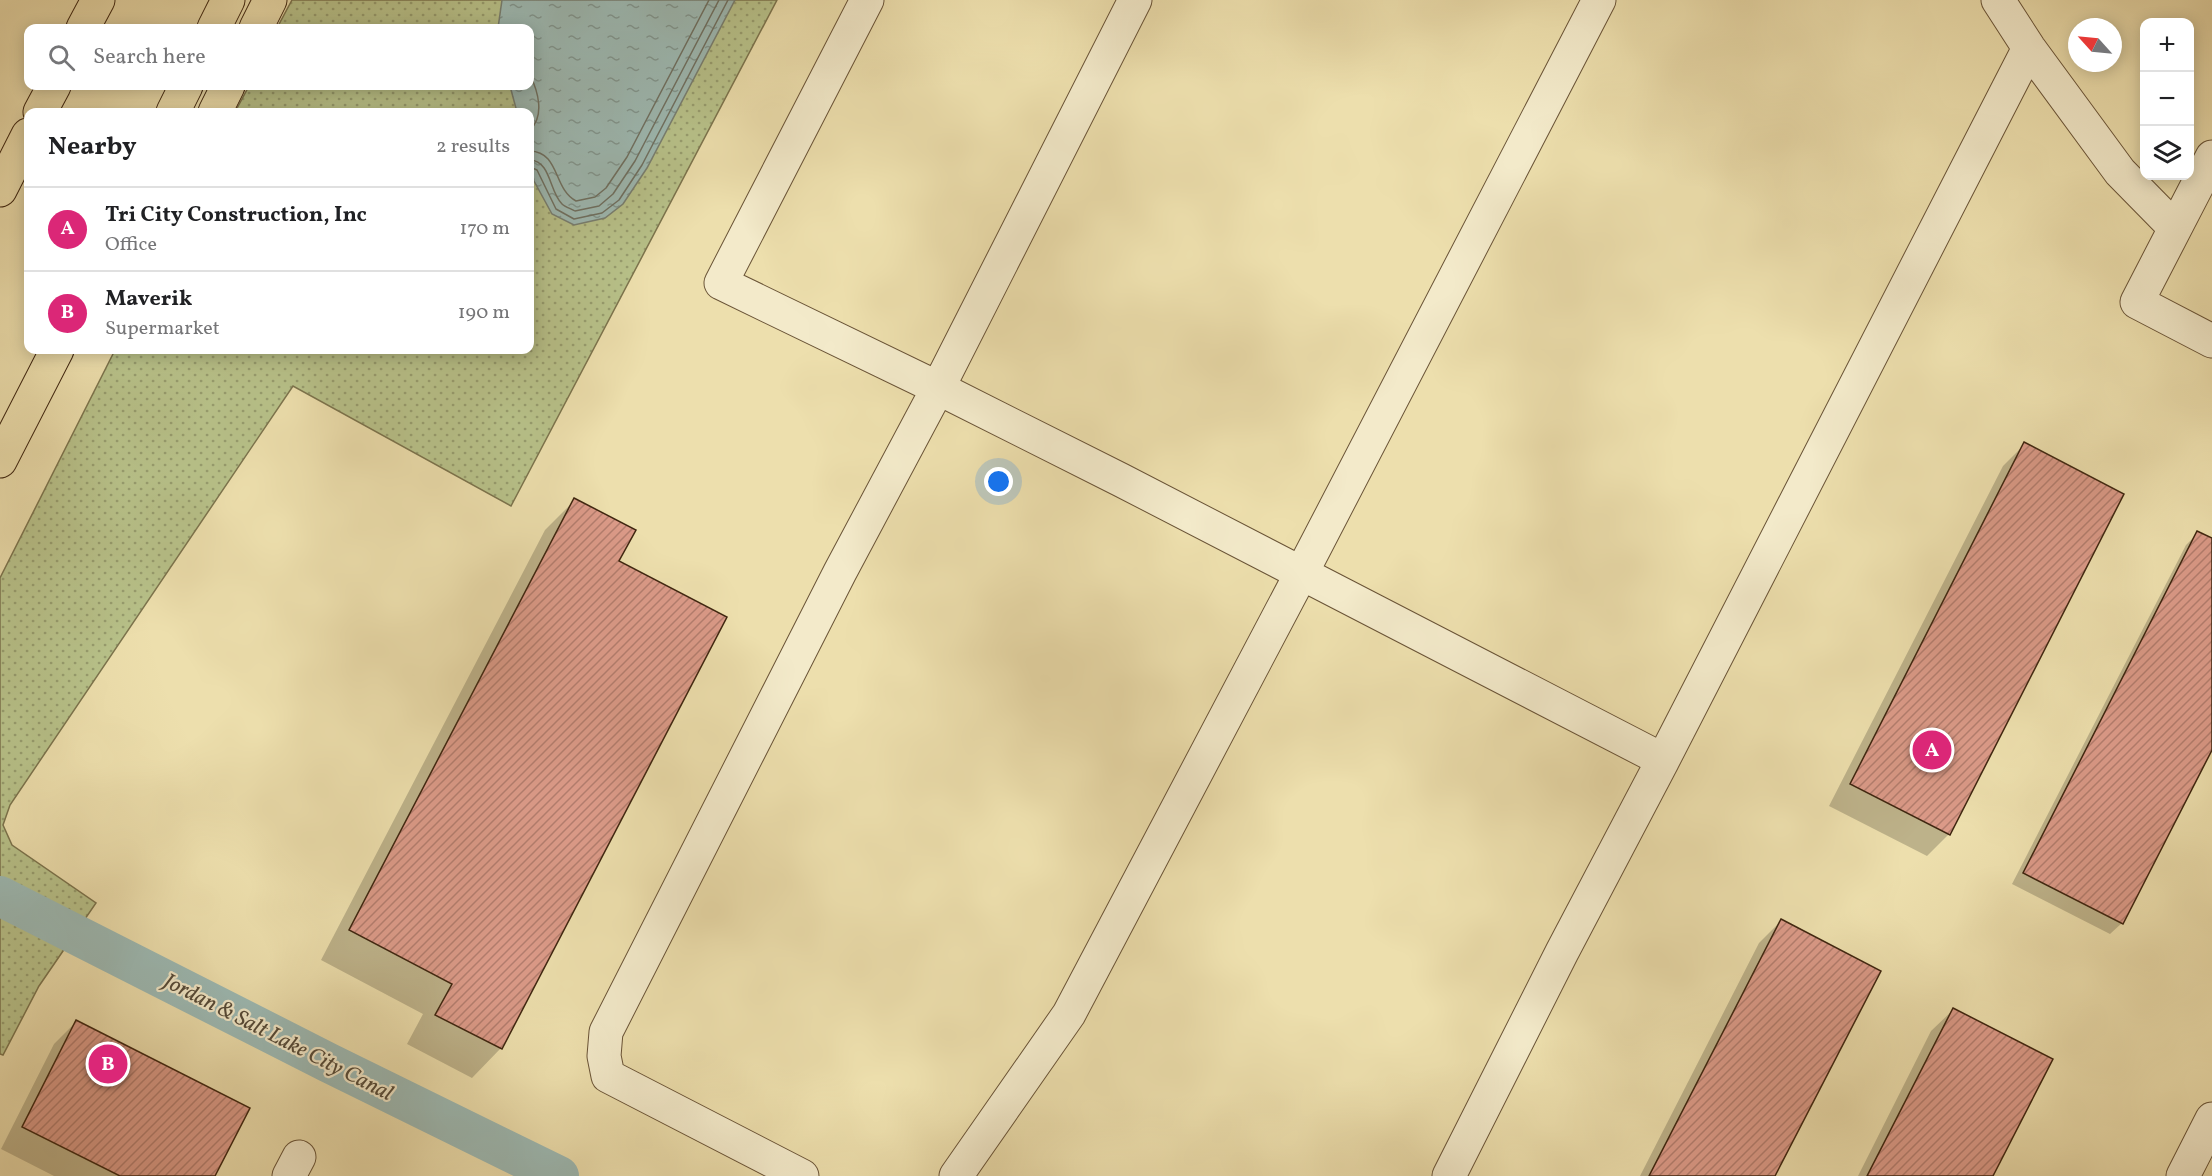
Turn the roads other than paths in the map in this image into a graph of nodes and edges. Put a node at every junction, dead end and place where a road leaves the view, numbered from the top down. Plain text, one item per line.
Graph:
1 (98, 0) edge
2 (228, 0) edge
3 (270, 0) edge
4 (867, 0) edge
5 (1135, 0) edge
6 (1599, 0) edge
7 (1998, 0) edge
8 (85, 24) edge
9 (216, 24) edge
10 (258, 24) edge
11 (2029, 48) junction
12 (52, 90) edge
13 (184, 90) edge
14 (226, 90) edge
15 (42, 108) edge
16 (175, 108) edge
17 (217, 108) edge
18 (24, 143) edge
19 (2212, 157) edge
20 (0, 190) edge
21 (2175, 228) junction
22 (2212, 341) edge
23 (55, 354) edge
24 (76, 354) edge
25 (39, 386) junction
26 (938, 388) junction
27 (0, 461) edge
28 (1301, 574) junction
29 (1663, 760) junction
30 (2212, 1119) edge
31 (802, 1176) edge
32 (956, 1176) edge
33 (1449, 1176) edge
34 (2183, 1176) edge

1 - 8 highway
2 - 9 highway
3 - 10 highway
4 - 26 street
5 - 26 street
6 - 28 street
7 - 11 street
11 - 21 street
11 - 29 street
12 - 15 highway
13 - 16 highway
14 - 17 highway
18 - 20 highway
19 - 21 street
21 - 22 street
23 - 25 highway
24 - 25 highway
25 - 27 highway
26 - 28 street
26 - 31 street
28 - 29 street
28 - 32 street
29 - 33 street
30 - 34 street

